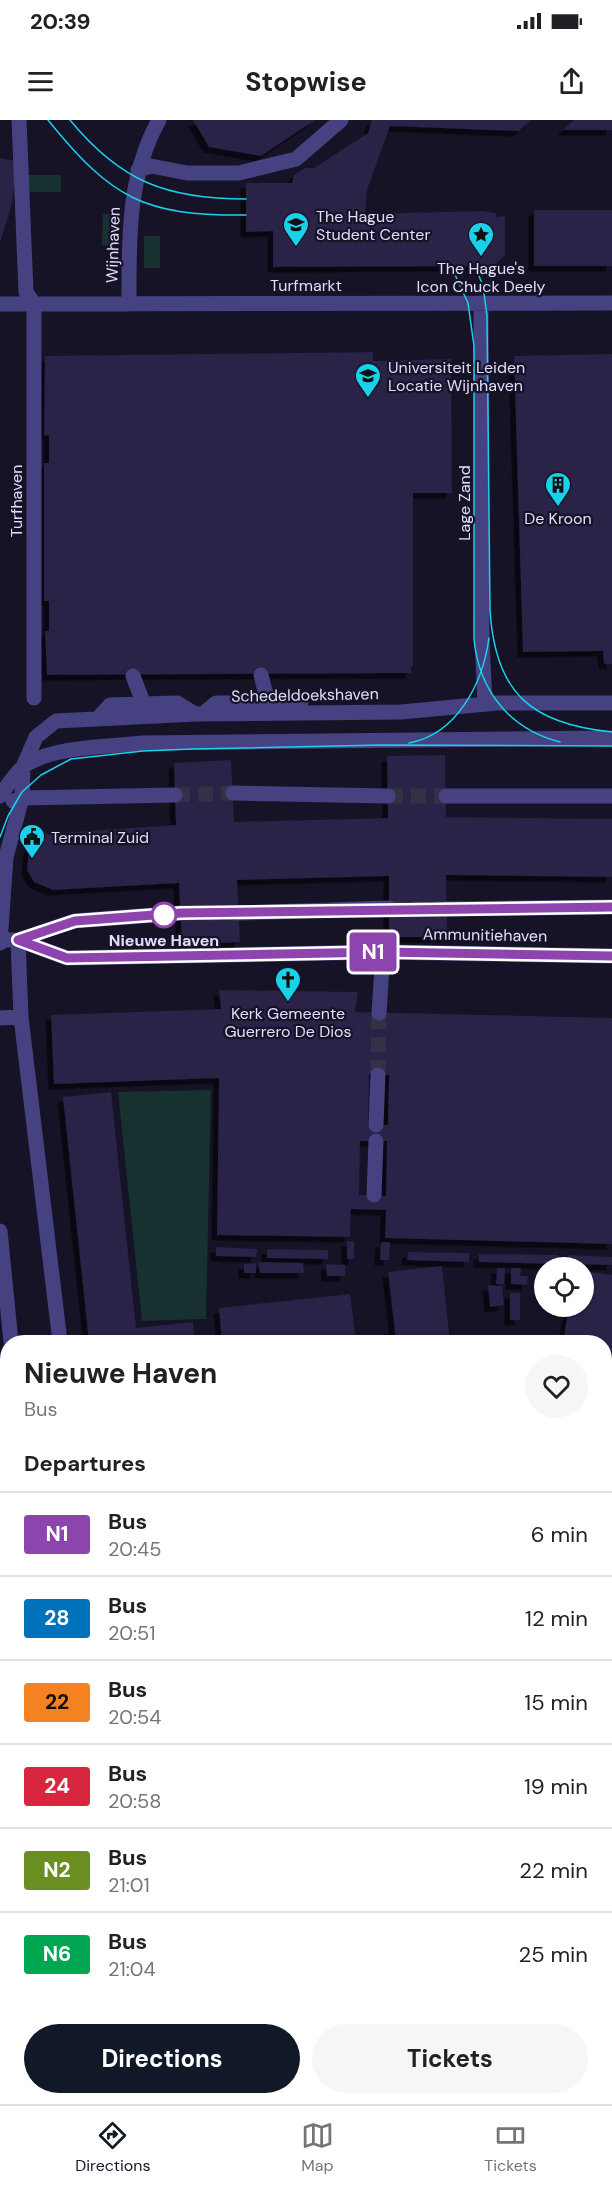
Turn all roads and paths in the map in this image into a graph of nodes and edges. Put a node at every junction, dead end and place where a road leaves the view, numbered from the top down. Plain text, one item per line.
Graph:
1 (19, 120) edge
2 (159, 120) edge
3 (341, 120) edge
4 (138, 170) junction
5 (481, 303) junction
6 (612, 303) edge
7 (0, 304) edge
8 (34, 304) junction
9 (129, 304) junction
10 (34, 698) dead end
11 (253, 702) junction
12 (272, 702) junction
13 (216, 703) junction
14 (485, 703) junction
15 (612, 703) edge
16 (177, 704) junction
17 (125, 705) junction
18 (144, 705) junction
19 (333, 712) junction
20 (199, 714) junction
21 (98, 718) junction
22 (612, 738) edge
23 (23, 767) junction
24 (233, 793) tunnel mouth
25 (175, 795) tunnel mouth
26 (0, 796) edge
27 (388, 796) tunnel mouth
28 (446, 796) tunnel mouth
29 (612, 796) edge
30 (22, 798) junction
31 (0, 807) edge
32 (612, 907) edge
33 (389, 908) tunnel mouth
34 (446, 909) tunnel mouth
35 (181, 913) tunnel mouth
36 (238, 913) tunnel mouth
37 (18, 940) junction
38 (0, 941) edge
39 (383, 952) junction
40 (612, 956) edge
41 (379, 1012) tunnel mouth
42 (21, 1017) junction
43 (0, 1018) edge
44 (378, 1075) tunnel mouth
45 (376, 1125) dead end
46 (376, 1142) dead end
47 (374, 1195) dead end
48 (0, 1231) edge
49 (10, 1335) edge
50 (59, 1335) edge

1 - 8 street
2 - 4 street, Wijnhaven
3 - 4 street
4 - 9 street, Wijnhaven
5 - 6 street, Turfmarkt
5 - 9 street, Turfmarkt
5 - 14 street, Lage Zand
7 - 8 street, Turfmarkt
8 - 9 street, Turfmarkt
8 - 10 street, Turfhaven
11 - 12 street
11 - 12 street
11 - 13 street
12 - 19 street
13 - 16 street
13 - 20 street
14 - 15 street, Schedeldoekshaven
14 - 19 street, Schedeldoekshaven
16 - 18 street
16 - 20 street
17 - 18 street
17 - 18 street
17 - 21 street
19 - 20 street, Schedeldoekshaven
20 - 21 street, Schedeldoekshaven
21 - 23 street, Schedeldoekshaven
22 - 23 street
23 - 26 street
23 - 30 street, Schedeldoekshaven
24 - 27 street
25 - 30 street
28 - 29 street
30 - 31 street
30 - 38 street, Schedeldoekshaven
32 - 34 street
33 - 36 street
35 - 37 street
37 - 38 street, Ammunitiehaven
37 - 39 street, Ammunitiehaven
37 - 42 street
39 - 40 street, Ammunitiehaven
39 - 41 street
42 - 43 street
42 - 50 street
44 - 45 street
46 - 47 street
48 - 49 street

